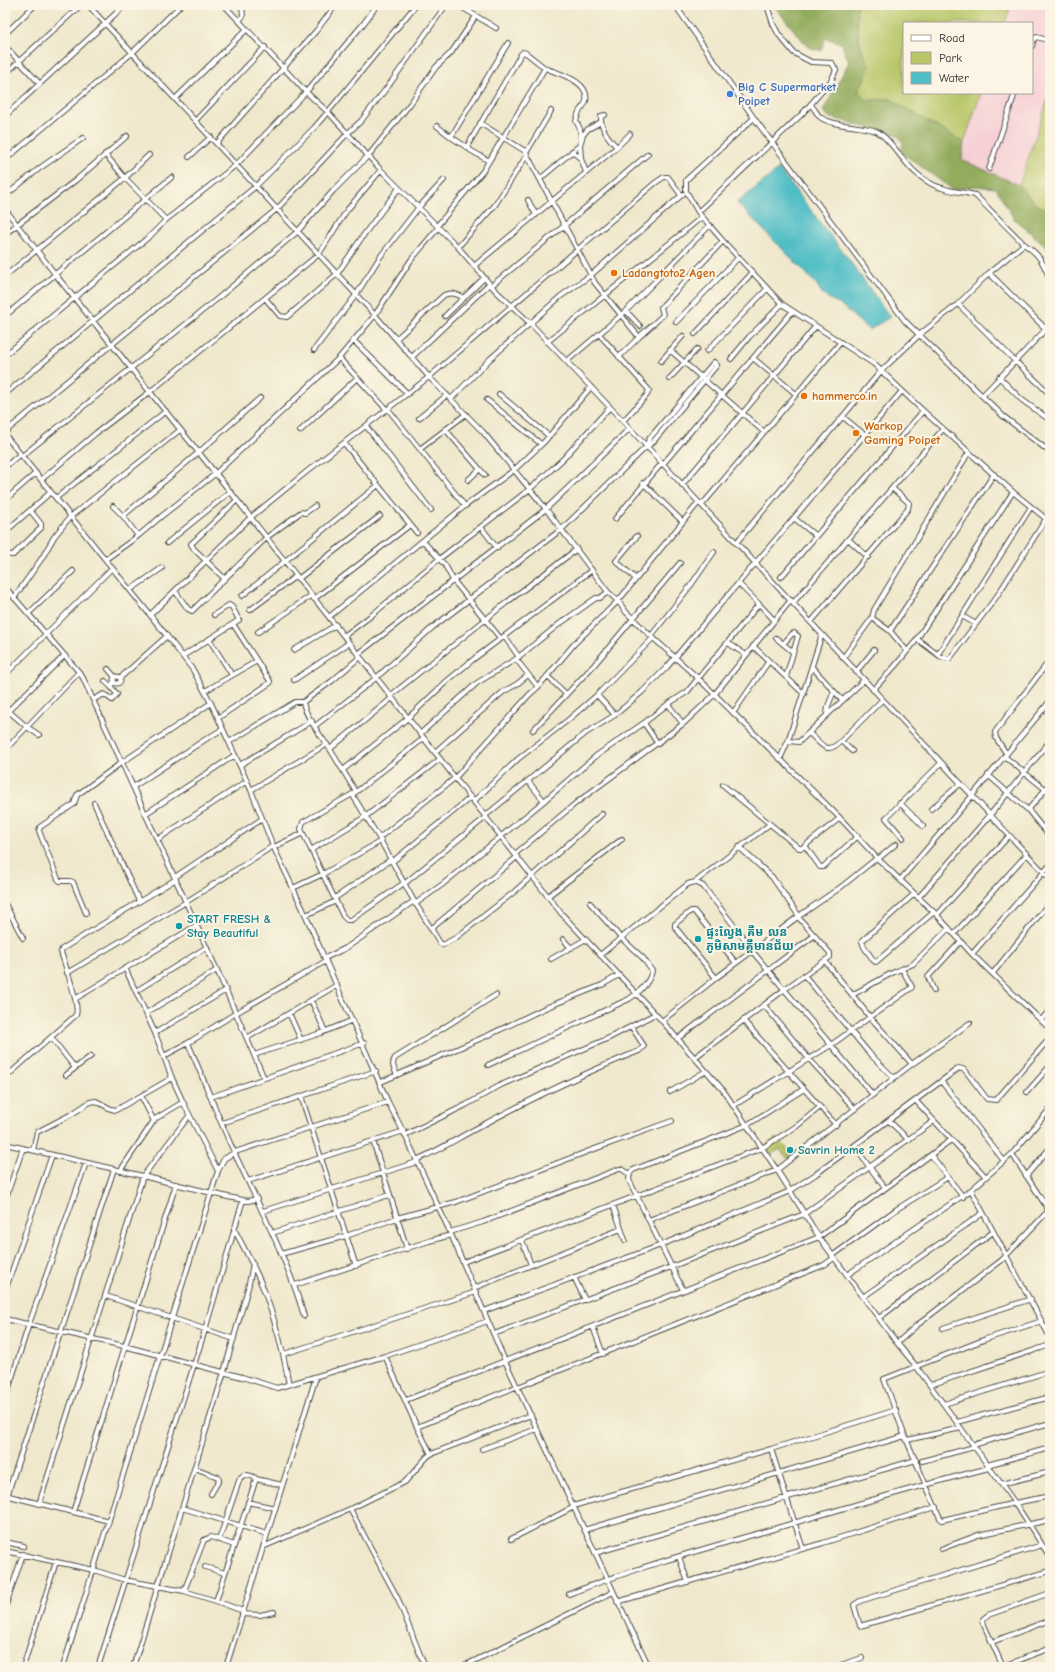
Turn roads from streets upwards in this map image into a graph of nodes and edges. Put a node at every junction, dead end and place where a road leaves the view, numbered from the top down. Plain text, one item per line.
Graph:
1 (35, 5) edge
2 (81, 5) edge
3 (88, 5) edge
4 (126, 5) edge
5 (181, 5) edge
6 (224, 5) edge
7 (242, 5) edge
8 (336, 5) edge
9 (377, 5) edge
10 (416, 5) edge
11 (446, 5) edge
12 (458, 5) edge
13 (675, 5) edge
14 (767, 5) edge
15 (476, 16) junction
16 (239, 21) junction
17 (105, 23) junction
18 (496, 28) dead end
19 (247, 29) junction
20 (5, 34) edge
21 (1050, 40) edge
22 (1033, 42) edge
23 (508, 43) dead end
24 (5, 46) edge
25 (264, 47) junction
26 (132, 53) junction
27 (19, 61) junction
28 (284, 68) junction
29 (545, 68) junction
30 (5, 74) edge
31 (40, 84) junction
32 (306, 92) junction
33 (1015, 94) edge
34 (175, 99) junction
35 (811, 105) junction
36 (551, 111) dead end
37 (328, 112) junction
38 (605, 115) dead end
39 (5, 116) edge
40 (754, 118) junction
41 (195, 121) junction
42 (480, 122) junction
43 (601, 122) junction
44 (437, 126) dead end
45 (348, 133) junction
46 (630, 134) dead end
47 (127, 136) dead end
48 (211, 137) junction
49 (451, 137) junction
50 (504, 137) junction
51 (84, 138) dead end
52 (581, 139) junction
53 (773, 142) junction
54 (217, 143) junction
55 (580, 145) junction
56 (617, 147) junction
57 (468, 148) junction
58 (572, 151) junction
59 (106, 154) junction
60 (526, 154) junction
61 (648, 154) dead end
62 (149, 155) dead end
63 (369, 155) junction
64 (189, 157) dead end
65 (581, 159) junction
66 (5, 160) edge
67 (489, 161) junction
68 (236, 165) junction
69 (989, 169) dead end
70 (381, 170) junction
71 (586, 172) junction
72 (172, 177) dead end
73 (125, 178) junction
74 (540, 179) junction
75 (444, 180) dead end
76 (256, 186) junction
77 (400, 188) junction
78 (686, 191) junction
79 (681, 195) junction
80 (5, 196) edge
81 (145, 199) junction
82 (528, 200) dead end
83 (552, 201) junction
84 (418, 207) junction
85 (5, 209) edge
86 (277, 209) junction
87 (698, 212) junction
88 (536, 215) junction
89 (702, 217) junction
90 (166, 220) junction
91 (18, 225) junction
92 (565, 225) junction
93 (710, 225) junction
94 (437, 227) junction
95 (297, 232) junction
96 (5, 234) edge
97 (723, 241) junction
98 (1024, 244) junction
99 (458, 247) junction
100 (37, 250) junction
101 (578, 250) junction
102 (319, 254) junction
103 (739, 257) junction
104 (474, 266) junction
105 (753, 272) junction
106 (990, 273) junction
107 (55, 274) junction
108 (338, 274) junction
109 (591, 275) junction
110 (5, 276) edge
111 (484, 278) junction
112 (1050, 280) edge
113 (490, 285) junction
114 (767, 289) junction
115 (356, 295) junction
116 (605, 295) junction
117 (74, 298) junction
118 (265, 298) junction
119 (464, 298) junction
120 (782, 304) junction
121 (958, 304) junction
122 (512, 306) junction
123 (626, 312) junction
124 (792, 312) junction
125 (375, 315) junction
126 (622, 315) junction
127 (5, 316) edge
128 (445, 316) dead end
129 (94, 321) junction
130 (676, 322) dead end
131 (531, 324) junction
132 (1050, 325) edge
133 (640, 326) dead end
134 (815, 327) junction
135 (1046, 329) junction
136 (598, 334) junction
137 (695, 334) dead end
138 (919, 335) junction
139 (683, 336) dead end
140 (639, 337) junction
141 (396, 339) junction
142 (353, 340) junction
143 (547, 342) junction
144 (840, 343) junction
145 (112, 344) junction
146 (697, 349) dead end
147 (314, 350) dead end
148 (670, 350) junction
149 (707, 351) dead end
150 (5, 355) edge
151 (412, 357) junction
152 (619, 357) junction
153 (339, 358) junction
154 (753, 358) junction
155 (731, 359) dead end
156 (567, 361) junction
157 (661, 361) dead end
158 (1014, 361) junction
159 (684, 362) junction
160 (132, 368) junction
161 (882, 371) junction
162 (774, 376) junction
163 (429, 377) junction
164 (999, 377) junction
165 (357, 378) junction
166 (669, 379) dead end
167 (703, 379) junction
168 (591, 387) junction
169 (151, 391) junction
170 (902, 391) junction
171 (5, 394) edge
172 (408, 394) junction
173 (499, 394) dead end
174 (796, 394) junction
175 (1050, 394) edge
176 (447, 395) junction
177 (721, 395) junction
178 (982, 396) junction
179 (260, 398) dead end
180 (451, 399) junction
181 (487, 400) dead end
182 (610, 407) junction
183 (388, 410) junction
184 (166, 411) junction
185 (923, 411) junction
186 (743, 413) junction
187 (466, 414) junction
188 (843, 416) junction
189 (419, 418) dead end
190 (1050, 420) edge
191 (623, 421) junction
192 (366, 426) junction
193 (630, 428) junction
194 (943, 429) junction
195 (180, 430) junction
196 (445, 430) junction
197 (300, 431) dead end
198 (5, 432) edge
199 (764, 432) junction
200 (5, 435) edge
201 (865, 435) junction
202 (549, 436) junction
203 (344, 443) junction
204 (541, 444) junction
205 (646, 446) junction
206 (420, 449) junction
207 (969, 452) junction
208 (1050, 452) edge
209 (198, 453) junction
210 (21, 455) junction
211 (662, 463) junction
212 (5, 467) edge
213 (480, 469) junction
214 (514, 470) junction
215 (36, 473) junction
216 (215, 474) junction
217 (994, 474) junction
218 (485, 475) dead end
219 (41, 480) junction
220 (468, 480) dead end
221 (643, 483) junction
222 (682, 485) junction
223 (377, 486) junction
224 (892, 488) junction
225 (530, 489) junction
226 (51, 492) junction
227 (230, 492) junction
228 (1013, 492) junction
229 (56, 498) junction
230 (5, 500) edge
231 (237, 500) junction
232 (701, 503) junction
233 (114, 506) dead end
234 (315, 506) dead end
235 (465, 506) junction
236 (1031, 507) junction
237 (546, 509) junction
238 (30, 510) junction
239 (431, 510) dead end
240 (70, 516) junction
241 (123, 516) junction
242 (380, 516) dead end
243 (250, 518) junction
244 (794, 518) junction
245 (615, 519) dead end
246 (1046, 519) junction
247 (682, 521) junction
248 (1050, 522) edge
249 (410, 525) junction
250 (481, 527) junction
251 (562, 529) junction
252 (5, 532) edge
253 (417, 533) dead end
254 (138, 536) junction
255 (636, 536) dead end
256 (816, 536) junction
257 (266, 538) junction
258 (848, 539) junction
259 (423, 541) junction
260 (166, 543) dead end
261 (736, 543) junction
262 (497, 548) junction
263 (577, 549) junction
264 (5, 551) edge
265 (714, 552) dead end
266 (868, 557) junction
267 (439, 559) junction
268 (106, 560) junction
269 (284, 560) junction
270 (206, 561) junction
271 (680, 563) dead end
272 (755, 564) junction
273 (112, 568) junction
274 (162, 568) dead end
275 (592, 570) junction
276 (73, 571) dead end
277 (781, 576) dead end
278 (297, 578) junction
279 (225, 579) junction
280 (636, 579) junction
281 (453, 580) junction
282 (738, 583) junction
283 (5, 588) edge
284 (130, 590) junction
285 (175, 592) junction
286 (608, 592) junction
287 (242, 596) dead end
288 (313, 597) junction
289 (14, 598) junction
290 (470, 600) junction
291 (618, 601) junction
292 (792, 602) junction
293 (759, 604) junction
294 (250, 610) dead end
295 (28, 614) junction
296 (150, 615) junction
297 (214, 615) dead end
298 (962, 616) junction
299 (329, 617) junction
300 (633, 618) junction
301 (872, 618) junction
302 (485, 619) junction
303 (774, 620) junction
304 (811, 622) junction
305 (233, 624) junction
306 (976, 624) junction
307 (336, 625) junction
308 (890, 631) junction
309 (258, 632) dead end
310 (46, 634) junction
311 (822, 634) junction
312 (168, 636) junction
313 (344, 636) junction
314 (652, 637) junction
315 (502, 638) junction
316 (776, 638) dead end
317 (209, 639) junction
318 (917, 639) junction
319 (349, 643) junction
320 (728, 643) junction
321 (783, 644) junction
322 (753, 646) junction
323 (294, 650) dead end
324 (874, 650) dead end
325 (907, 651) junction
326 (793, 652) junction
327 (938, 654) junction
328 (746, 655) junction
329 (64, 656) junction
330 (183, 656) junction
331 (359, 656) junction
332 (518, 658) junction
333 (674, 658) junction
334 (843, 658) junction
335 (1050, 660) edge
336 (257, 661) junction
337 (769, 661) junction
338 (1046, 666) junction
339 (812, 667) junction
340 (108, 669) dead end
341 (1050, 669) edge
342 (79, 672) junction
343 (856, 672) junction
344 (5, 675) edge
345 (232, 675) junction
346 (528, 675) junction
347 (547, 676) junction
348 (786, 677) junction
349 (376, 678) junction
350 (117, 679) junction
351 (699, 679) junction
352 (294, 680) dead end
353 (864, 680) junction
354 (105, 681) dead end
355 (110, 686) junction
356 (538, 687) junction
357 (873, 690) junction
358 (205, 691) junction
359 (834, 691) junction
360 (566, 694) junction
361 (804, 694) junction
362 (597, 695) junction
363 (714, 695) junction
364 (391, 697) junction
365 (94, 700) junction
366 (842, 700) junction
367 (882, 700) junction
368 (1050, 701) edge
369 (303, 702) junction
370 (211, 703) junction
371 (668, 704) junction
372 (6, 710) edge
373 (733, 713) junction
374 (827, 714) junction
375 (614, 715) junction
376 (218, 718) junction
377 (408, 718) junction
378 (312, 721) junction
379 (644, 723) junction
380 (683, 724) junction
381 (315, 726) junction
382 (27, 727) junction
383 (223, 729) junction
384 (533, 730) dead end
385 (809, 733) junction
386 (39, 734) dead end
387 (420, 734) junction
388 (424, 738) junction
389 (788, 741) junction
390 (841, 741) junction
391 (1050, 741) edge
392 (230, 742) junction
393 (327, 744) junction
394 (658, 744) junction
395 (330, 749) junction
396 (5, 750) edge
397 (852, 751) dead end
398 (435, 752) junction
399 (1005, 754) junction
400 (235, 755) junction
401 (440, 759) junction
402 (780, 759) junction
403 (121, 763) junction
404 (941, 763) junction
405 (240, 765) junction
406 (343, 770) junction
407 (1024, 772) junction
408 (988, 775) junction
409 (456, 778) junction
410 (247, 781) junction
411 (528, 781) junction
412 (960, 784) junction
413 (1050, 784) edge
414 (723, 785) dead end
415 (133, 788) junction
416 (1045, 789) junction
417 (251, 790) junction
418 (1008, 792) junction
419 (354, 793) junction
420 (1050, 793) edge
421 (972, 796) junction
422 (472, 799) junction
423 (544, 801) junction
424 (94, 803) dead end
425 (900, 803) junction
426 (931, 809) dead end
427 (1028, 810) junction
428 (145, 814) junction
429 (602, 814) dead end
430 (990, 815) junction
431 (486, 816) junction
432 (365, 817) junction
433 (840, 818) junction
434 (262, 819) junction
435 (770, 824) junction
436 (923, 826) dead end
437 (303, 833) junction
438 (858, 836) junction
439 (1009, 836) junction
440 (501, 837) junction
441 (1050, 837) edge
442 (904, 838) dead end
443 (158, 839) junction
444 (622, 839) dead end
445 (380, 840) junction
446 (896, 844) dead end
447 (274, 847) junction
448 (739, 847) junction
449 (806, 847) junction
450 (311, 850) junction
451 (1027, 854) junction
452 (516, 856) junction
453 (878, 859) junction
454 (391, 861) junction
455 (1050, 865) edge
456 (1043, 872) junction
457 (323, 874) junction
458 (532, 876) junction
459 (175, 878) junction
460 (1050, 879) edge
461 (900, 880) junction
462 (695, 882) junction
463 (404, 884) junction
464 (293, 888) junction
465 (914, 894) junction
466 (548, 896) junction
467 (918, 898) junction
468 (335, 899) junction
469 (139, 901) junction
470 (186, 902) junction
471 (1050, 902) edge
472 (415, 903) junction
473 (590, 903) dead end
474 (5, 904) edge
475 (86, 913) dead end
476 (935, 914) junction
477 (306, 916) junction
478 (799, 916) junction
479 (197, 925) junction
480 (949, 928) junction
481 (430, 929) junction
482 (954, 934) junction
483 (815, 935) junction
484 (23, 938) dead end
485 (563, 938) dead end
486 (621, 938) junction
487 (586, 940) junction
488 (961, 941) junction
489 (207, 947) junction
490 (571, 948) junction
491 (752, 951) junction
492 (972, 954) junction
493 (600, 955) junction
494 (551, 959) dead end
495 (326, 960) junction
496 (825, 961) junction
497 (736, 963) junction
498 (125, 968) junction
499 (902, 969) junction
500 (217, 970) junction
501 (769, 970) junction
502 (67, 973) junction
503 (993, 973) junction
504 (619, 975) junction
505 (804, 976) junction
506 (716, 978) junction
507 (337, 985) junction
508 (785, 989) junction
509 (226, 990) junction
510 (136, 991) junction
511 (934, 991) dead end
512 (636, 994) junction
513 (496, 995) dead end
514 (852, 995) junction
515 (76, 999) junction
516 (311, 1000) junction
517 (764, 1005) junction
518 (1050, 1010) edge
519 (146, 1013) junction
520 (236, 1013) junction
521 (289, 1013) junction
522 (655, 1014) junction
523 (870, 1017) junction
524 (353, 1020) junction
525 (744, 1020) junction
526 (1041, 1020) junction
527 (662, 1021) junction
528 (970, 1023) dead end
529 (631, 1026) junction
530 (1050, 1029) edge
531 (325, 1031) junction
532 (850, 1031) junction
533 (155, 1033) junction
534 (51, 1037) junction
535 (247, 1038) junction
536 (1050, 1038) edge
537 (678, 1039) junction
538 (301, 1040) junction
539 (188, 1043) junction
540 (364, 1044) junction
541 (831, 1046) junction
542 (254, 1055) junction
543 (91, 1056) dead end
544 (164, 1056) junction
545 (694, 1058) junction
546 (810, 1059) junction
547 (912, 1064) junction
548 (488, 1065) dead end
549 (1050, 1066) edge
550 (75, 1068) junction
551 (376, 1071) junction
552 (706, 1071) junction
553 (788, 1072) junction
554 (66, 1075) dead end
555 (397, 1075) junction
556 (5, 1078) edge
557 (172, 1078) junction
558 (264, 1078) junction
559 (894, 1078) junction
560 (941, 1081) junction
561 (380, 1082) junction
562 (804, 1089) junction
563 (670, 1092) dead end
564 (1027, 1092) dead end
565 (873, 1095) junction
566 (141, 1096) junction
567 (301, 1096) junction
568 (211, 1097) junction
569 (916, 1101) junction
570 (183, 1102) junction
571 (388, 1102) junction
572 (733, 1106) junction
573 (820, 1107) junction
574 (855, 1109) junction
575 (1050, 1109) edge
576 (189, 1116) junction
577 (154, 1121) junction
578 (672, 1121) dead end
579 (889, 1121) junction
580 (934, 1122) junction
581 (222, 1123) junction
582 (747, 1125) junction
583 (836, 1125) junction
584 (310, 1128) junction
585 (404, 1133) junction
586 (909, 1140) junction
587 (951, 1140) junction
588 (373, 1141) junction
589 (5, 1144) edge
590 (854, 1146) junction
591 (23, 1148) junction
592 (762, 1148) junction
593 (1050, 1148) edge
594 (33, 1150) junction
595 (235, 1152) junction
596 (1012, 1154) junction
597 (52, 1155) junction
598 (932, 1155) junction
599 (320, 1158) junction
600 (417, 1161) junction
601 (1004, 1161) junction
602 (86, 1163) junction
603 (870, 1168) junction
604 (114, 1169) junction
605 (777, 1170) junction
606 (120, 1171) junction
607 (218, 1171) junction
608 (382, 1172) junction
609 (629, 1174) junction
610 (144, 1176) junction
611 (1026, 1176) junction
612 (948, 1177) junction
613 (986, 1177) junction
614 (248, 1181) junction
615 (176, 1184) junction
616 (885, 1188) junction
617 (331, 1189) junction
618 (971, 1190) junction
619 (790, 1191) junction
620 (211, 1192) junction
621 (389, 1195) junction
622 (637, 1196) junction
623 (963, 1197) junction
624 (257, 1199) junction
625 (5, 1200) edge
626 (242, 1200) junction
627 (612, 1205) junction
628 (438, 1207) junction
629 (338, 1210) junction
630 (262, 1211) junction
631 (1050, 1211) edge
632 (982, 1213) junction
633 (804, 1214) junction
634 (397, 1218) junction
635 (649, 1220) junction
636 (621, 1229) junction
637 (234, 1230) junction
638 (994, 1232) junction
639 (272, 1233) junction
640 (450, 1234) junction
641 (346, 1236) junction
642 (819, 1237) junction
643 (522, 1240) junction
644 (626, 1240) dead end
645 (661, 1245) junction
646 (407, 1249) junction
647 (282, 1254) junction
648 (1006, 1256) junction
649 (833, 1257) junction
650 (463, 1262) junction
651 (253, 1264) junction
652 (532, 1265) junction
653 (356, 1266) junction
654 (672, 1267) junction
655 (847, 1275) junction
656 (574, 1277) junction
657 (295, 1285) junction
658 (5, 1290) edge
659 (475, 1290) junction
660 (683, 1290) junction
661 (106, 1296) junction
662 (863, 1297) junction
663 (1031, 1299) junction
664 (585, 1300) junction
665 (137, 1306) junction
666 (484, 1311) junction
667 (304, 1316) dead end
668 (172, 1318) junction
669 (878, 1318) junction
670 (5, 1319) edge
671 (488, 1321) junction
672 (1042, 1321) junction
673 (29, 1324) junction
674 (593, 1327) junction
675 (943, 1328) dead end
676 (205, 1330) junction
677 (61, 1332) junction
678 (494, 1334) junction
679 (1050, 1337) edge
680 (234, 1339) junction
681 (92, 1340) junction
682 (897, 1343) junction
683 (1050, 1345) edge
684 (124, 1346) junction
685 (284, 1354) junction
686 (603, 1354) junction
687 (160, 1356) junction
688 (385, 1356) junction
689 (505, 1361) junction
690 (193, 1364) junction
691 (916, 1366) junction
692 (1050, 1371) edge
693 (224, 1372) junction
694 (316, 1377) junction
695 (290, 1385) junction
696 (930, 1385) junction
697 (518, 1386) junction
698 (1050, 1397) edge
699 (5, 1400) edge
700 (406, 1400) junction
701 (944, 1404) junction
702 (896, 1410) junction
703 (531, 1415) junction
704 (957, 1422) junction
705 (1050, 1423) edge
706 (416, 1427) junction
707 (961, 1428) junction
708 (537, 1429) junction
709 (906, 1438) junction
710 (974, 1446) junction
711 (1050, 1448) edge
712 (770, 1449) junction
713 (482, 1450) dead end
714 (431, 1454) junction
715 (916, 1460) junction
716 (922, 1461) dead end
717 (988, 1467) junction
718 (195, 1468) junction
719 (1050, 1472) edge
720 (778, 1473) junction
721 (256, 1480) junction
722 (926, 1484) junction
723 (1001, 1484) junction
724 (282, 1485) junction
725 (211, 1494) dead end
726 (6, 1495) edge
727 (1050, 1496) edge
728 (786, 1497) junction
729 (5, 1502) edge
730 (248, 1502) junction
731 (1015, 1503) junction
732 (39, 1504) junction
733 (573, 1507) junction
734 (936, 1507) junction
735 (182, 1508) junction
736 (275, 1508) junction
737 (350, 1509) junction
738 (73, 1512) junction
739 (1050, 1520) edge
740 (109, 1521) junction
741 (226, 1521) junction
742 (794, 1523) junction
743 (1028, 1524) junction
744 (241, 1526) junction
745 (584, 1530) junction
746 (267, 1534) junction
747 (511, 1539) dead end
748 (219, 1540) junction
749 (5, 1542) edge
750 (234, 1545) junction
751 (24, 1546) dead end
752 (1042, 1546) junction
753 (264, 1547) junction
754 (803, 1549) junction
755 (941, 1549) dead end
756 (5, 1551) edge
757 (595, 1553) junction
758 (23, 1554) junction
759 (679, 1557) junction
760 (1050, 1557) edge
761 (56, 1562) junction
762 (205, 1567) dead end
763 (94, 1570) junction
764 (1050, 1571) edge
765 (225, 1573) junction
766 (607, 1579) junction
767 (125, 1580) junction
768 (688, 1582) junction
769 (158, 1586) junction
770 (184, 1592) junction
771 (613, 1592) junction
772 (1050, 1593) edge
773 (569, 1594) dead end
774 (216, 1601) junction
775 (617, 1602) junction
776 (5, 1608) edge
777 (274, 1612) dead end
778 (242, 1613) junction
779 (1050, 1620) edge
780 (992, 1642) junction
781 (1050, 1648) edge
782 (862, 1658) dead end
783 (23, 1667) edge
784 (63, 1667) edge
785 (98, 1667) edge
786 (133, 1667) edge
787 (226, 1667) edge
788 (425, 1667) edge
789 (462, 1667) edge
790 (649, 1667) edge
791 (834, 1667) edge
792 (1003, 1667) edge

1 - 20 street
2 - 27 street
3 - 17 street
4 - 17 street
5 - 26 street
6 - 16 street
7 - 16 street
8 - 28 street
9 - 32 street
10 - 37 street
11 - 45 street
12 - 15 street
13 - 40 street
14 - 35 street
15 - 18 street
15 - 63 street
16 - 19 street
17 - 26 street
17 - 31 street
19 - 25 street
19 - 34 street
21 - 22 street
23 - 49 street
24 - 27 street
25 - 28 street
25 - 41 street
26 - 34 street
26 - 66 street
27 - 30 street
27 - 31 street
28 - 32 street
28 - 54 street
29 - 42 street
29 - 50 street
29 - 52 street
31 - 39 street
32 - 37 street
32 - 68 street
33 - 69 street
34 - 41 street
35 - 53 street
35 - 98 street
36 - 60 street
37 - 45 street
37 - 76 street
38 - 43 street
40 - 53 street
40 - 78 street
41 - 48 street
42 - 50 street
42 - 57 street
43 - 52 street
43 - 56 street
44 - 49 street
45 - 63 street
45 - 86 street
46 - 56 street
47 - 59 street
48 - 54 street
48 - 64 street
49 - 57 street
50 - 60 street
50 - 67 street
51 - 80 street
52 - 55 street
53 - 87 street
53 - 138 street
54 - 68 street
55 - 58 street
55 - 65 street
56 - 71 street
57 - 67 street
58 - 65 street
58 - 74 street
59 - 73 street
59 - 91 street
60 - 74 street
60 - 99 street
61 - 92 street
62 - 73 street
63 - 70 street
63 - 95 street
65 - 71 street
67 - 94 street
68 - 76 street
68 - 90 street
70 - 77 street
70 - 102 street
71 - 83 street
72 - 81 street
73 - 81 street
73 - 100 street
74 - 83 street
75 - 84 street
76 - 86 street
76 - 129 street
77 - 84 street
77 - 108 street
78 - 79 street
78 - 87 street
79 - 101 street
79 - 109 street
81 - 90 street
81 - 107 street
82 - 88 street
83 - 88 street
83 - 92 street
84 - 94 street
84 - 115 street
85 - 91 street
86 - 95 street
86 - 145 street
87 - 89 street
88 - 104 street
89 - 93 street
89 - 116 street
90 - 117 street
91 - 96 street
91 - 100 street
92 - 101 street
92 - 113 street
93 - 97 street
93 - 123 street
94 - 99 street
94 - 125 street
95 - 102 street
95 - 160 street
97 - 103 street
97 - 140 street
98 - 106 street
98 - 112 street
99 - 104 street
100 - 107 street
100 - 110 street
101 - 109 street
101 - 122 street
102 - 108 street
102 - 118 street
103 - 105 street
103 - 130 street
104 - 111 street
105 - 114 street
105 - 137 street
106 - 121 street
106 - 135 street
107 - 117 street
107 - 127 street
108 - 115 street
108 - 118 street
109 - 116 street
109 - 131 street
111 - 113 street
111 - 119 street
113 - 122 street
113 - 151 street
114 - 120 street
114 - 149 street
115 - 125 street
115 - 147 street
116 - 126 street
116 - 143 street
117 - 129 street
117 - 150 street
118 - 169 street
119 - 128 street
119 - 141 street
120 - 124 street
120 - 155 street
121 - 138 street
121 - 158 street
122 - 131 street
122 - 163 street
123 - 126 street
123 - 133 street
124 - 134 street
124 - 154 street
125 - 141 street
125 - 142 street
126 - 136 street
126 - 140 street
129 - 145 street
129 - 171 street
131 - 143 street
131 - 180 street
132 - 135 street
134 - 144 street
134 - 162 street
135 - 158 street
136 - 152 street
136 - 156 street
138 - 161 street
138 - 178 street
139 - 148 street
140 - 152 street
141 - 151 street
142 - 153 street
142 - 172 street
143 - 156 street
144 - 161 street
144 - 174 street
145 - 160 street
145 - 198 street
146 - 159 street
148 - 157 street
148 - 159 street
151 - 163 street
152 - 191 street
153 - 165 street
153 - 216 street
154 - 162 street
154 - 177 street
156 - 168 street
158 - 164 street
158 - 175 street
159 - 166 street
159 - 167 street
160 - 169 street
160 - 210 street
161 - 170 street
161 - 188 street
162 - 174 street
162 - 186 street
163 - 172 street
163 - 176 street
164 - 178 street
164 - 190 street
165 - 183 street
165 - 197 street
167 - 177 street
167 - 205 street
168 - 182 street
168 - 202 street
169 - 184 street
169 - 219 street
170 - 185 street
170 - 201 street
172 - 183 street
173 - 202 street
174 - 199 street
176 - 180 street
176 - 189 street
177 - 186 street
177 - 211 street
178 - 208 street
179 - 209 street
180 - 187 street
181 - 204 street
182 - 191 street
182 - 225 street
183 - 192 street
183 - 206 street
184 - 195 street
184 - 229 street
185 - 194 street
185 - 256 street
186 - 199 street
186 - 222 street
187 - 196 street
187 - 214 street
188 - 201 street
188 - 261 street
191 - 193 street
192 - 203 street
192 - 239 street
193 - 205 street
193 - 237 street
194 - 207 street
194 - 224 street
195 - 209 street
195 - 240 street
196 - 206 street
196 - 213 street
199 - 232 street
200 - 210 street
201 - 244 street
202 - 204 street
203 - 223 street
203 - 243 street
204 - 214 street
205 - 211 street
205 - 251 street
206 - 235 street
207 - 217 street
207 - 301 street
209 - 216 street
209 - 241 street
210 - 212 street
210 - 215 street
211 - 221 street
211 - 222 street
213 - 218 street
213 - 220 street
214 - 225 street
214 - 235 street
215 - 219 street
215 - 230 street
216 - 227 street
216 - 254 street
217 - 228 street
217 - 308 street
219 - 226 street
221 - 245 street
221 - 247 street
222 - 232 street
223 - 249 street
223 - 269 street
224 - 258 street
224 - 266 street
225 - 237 street
225 - 250 street
226 - 229 street
226 - 238 street
227 - 231 street
227 - 260 street
228 - 236 street
228 - 318 street
229 - 240 street
231 - 243 street
231 - 270 street
232 - 247 street
232 - 261 street
233 - 241 street
234 - 257 street
235 - 259 street
236 - 246 street
236 - 298 street
237 - 251 street
237 - 262 street
238 - 252 street
238 - 264 street
240 - 268 street
240 - 289 street
241 - 254 street
242 - 278 street
243 - 257 street
243 - 270 street
244 - 256 street
244 - 272 street
246 - 248 street
246 - 306 street
247 - 280 street
249 - 253 street
249 - 288 street
250 - 262 street
250 - 267 street
251 - 263 street
251 - 290 street
254 - 268 street
255 - 280 street
256 - 277 street
257 - 269 street
257 - 279 street
258 - 266 street
258 - 292 street
259 - 267 street
259 - 299 street
261 - 272 street
262 - 281 street
263 - 275 street
263 - 302 street
265 - 314 street
266 - 304 street
267 - 281 street
267 - 313 street
268 - 273 street
269 - 278 street
269 - 287 street
270 - 279 street
270 - 285 street
271 - 300 street
272 - 282 street
272 - 292 street
273 - 284 street
273 - 310 street
274 - 284 street
275 - 286 street
275 - 315 street
276 - 295 street
278 - 288 street
278 - 294 street
279 - 285 street
280 - 291 street
281 - 290 street
281 - 331 street
282 - 293 street
282 - 333 street
283 - 289 street
284 - 296 street
285 - 296 street
286 - 291 street
286 - 332 street
288 - 299 street
288 - 309 street
289 - 295 street
290 - 302 street
290 - 349 street
291 - 300 street
291 - 347 street
292 - 303 street
292 - 304 street
293 - 303 street
293 - 320 street
295 - 310 street
296 - 312 street
297 - 305 street
298 - 306 street
298 - 327 street
299 - 307 street
300 - 314 street
300 - 360 street
301 - 308 street
301 - 334 street
302 - 315 street
302 - 364 street
303 - 322 street
304 - 311 street
305 - 317 street
305 - 336 street
306 - 327 street
307 - 313 street
307 - 323 street
308 - 325 street
310 - 329 street
310 - 344 street
311 - 334 street
311 - 339 street
312 - 330 street
312 - 350 street
313 - 319 street
314 - 333 street
314 - 362 street
315 - 332 street
315 - 377 street
316 - 321 street
317 - 330 street
317 - 345 street
318 - 325 street
318 - 327 street
319 - 331 street
319 - 352 street
320 - 328 street
320 - 351 street
321 - 326 street
321 - 326 street
322 - 328 street
322 - 337 street
324 - 343 street
325 - 357 street
326 - 348 street
328 - 363 street
329 - 342 street
329 - 372 street
330 - 358 street
331 - 349 street
331 - 369 street
332 - 346 street
332 - 387 street
333 - 351 street
333 - 375 street
334 - 343 street
335 - 338 street
336 - 345 street
336 - 376 street
337 - 348 street
337 - 373 street
338 - 341 street
338 - 399 street
339 - 359 street
339 - 361 street
340 - 350 street
342 - 365 street
342 - 382 street
343 - 353 street
345 - 358 street
346 - 356 street
346 - 398 street
347 - 356 street
347 - 360 street
348 - 361 street
349 - 364 street
349 - 381 street
350 - 355 street
351 - 363 street
351 - 371 street
353 - 357 street
353 - 366 street
354 - 355 street
355 - 365 street
356 - 409 street
357 - 367 street
358 - 370 street
359 - 366 street
359 - 374 street
360 - 384 street
361 - 389 street
362 - 375 street
362 - 422 street
363 - 373 street
363 - 380 street
364 - 377 street
364 - 395 street
365 - 403 street
366 - 374 street
367 - 390 street
367 - 404 street
368 - 399 street
369 - 378 street
369 - 392 street
370 - 376 street
370 - 403 street
371 - 379 street
371 - 380 street
372 - 382 street
373 - 402 street
374 - 385 street
375 - 411 street
376 - 383 street
377 - 387 street
377 - 406 street
378 - 381 street
378 - 405 street
379 - 394 street
379 - 423 street
380 - 394 street
381 - 393 street
382 - 386 street
382 - 396 street
383 - 392 street
383 - 415 street
385 - 389 street
385 - 390 street
387 - 388 street
388 - 398 street
388 - 419 street
389 - 402 street
390 - 397 street
391 - 407 street
392 - 400 street
393 - 395 street
393 - 417 street
394 - 452 street
395 - 406 street
398 - 401 street
399 - 407 street
399 - 408 street
400 - 405 street
400 - 428 street
401 - 409 street
401 - 432 street
402 - 433 street
403 - 415 street
403 - 475 street
404 - 412 street
404 - 425 street
405 - 410 street
406 - 419 street
407 - 416 street
407 - 418 street
408 - 418 street
408 - 421 street
409 - 422 street
409 - 445 street
410 - 417 street
410 - 443 street
411 - 423 street
411 - 431 street
412 - 421 street
412 - 426 street
413 - 416 street
414 - 435 street
415 - 428 street
416 - 420 street
416 - 427 street
417 - 434 street
418 - 427 street
418 - 430 street
419 - 432 street
419 - 437 street
421 - 430 street
421 - 461 street
422 - 431 street
422 - 454 street
423 - 440 street
424 - 469 street
425 - 436 street
425 - 442 street
427 - 441 street
428 - 443 street
429 - 458 street
430 - 439 street
430 - 467 street
431 - 440 street
431 - 463 street
432 - 445 street
432 - 450 street
433 - 438 street
433 - 449 street
434 - 447 street
434 - 459 street
435 - 448 street
435 - 449 street
437 - 447 street
437 - 450 street
438 - 449 street
438 - 453 street
439 - 451 street
439 - 476 street
440 - 452 street
440 - 472 street
443 - 459 street
444 - 466 street
445 - 454 street
445 - 457 street
446 - 453 street
447 - 464 street
447 - 470 street
448 - 462 street
448 - 478 street
450 - 457 street
451 - 456 street
451 - 482 street
452 - 458 street
452 - 481 street
453 - 461 street
453 - 478 street
454 - 463 street
454 - 468 street
455 - 456 street
456 - 460 street
456 - 492 street
457 - 464 street
457 - 468 street
458 - 466 street
458 - 481 street
459 - 469 street
459 - 470 street
461 - 465 street
462 - 486 street
462 - 491 street
463 - 468 street
463 - 472 street
464 - 477 street
465 - 467 street
465 - 476 street
466 - 487 street
467 - 476 street
468 - 477 street
469 - 502 street
470 - 479 street
470 - 502 street
471 - 503 street
472 - 481 street
472 - 495 street
473 - 486 street
474 - 484 street
476 - 480 street
477 - 495 street
478 - 483 street
478 - 491 street
479 - 489 street
479 - 498 street
480 - 482 street
480 - 499 street
482 - 488 street
483 - 496 street
483 - 501 street
485 - 490 street
486 - 493 street
486 - 512 street
487 - 490 street
487 - 493 street
488 - 492 street
488 - 511 street
489 - 500 street
489 - 510 street
490 - 494 street
491 - 497 street
491 - 501 street
492 - 503 street
493 - 504 street
495 - 507 street
495 - 520 street
496 - 505 street
496 - 514 street
497 - 506 street
497 - 506 street
498 - 510 street
498 - 515 street
499 - 514 street
499 - 523 street
500 - 509 street
500 - 519 street
501 - 508 street
501 - 537 street
502 - 515 street
503 - 526 street
504 - 512 street
504 - 555 street
505 - 508 street
505 - 532 street
506 - 527 street
507 - 516 street
507 - 524 street
508 - 517 street
508 - 541 street
509 - 520 street
509 - 533 street
510 - 519 street
512 - 522 street
512 - 548 street
513 - 555 street
514 - 523 street
515 - 534 street
516 - 521 street
516 - 531 street
517 - 525 street
517 - 546 street
518 - 526 street
519 - 533 street
520 - 535 street
520 - 539 street
521 - 535 street
521 - 538 street
522 - 527 street
522 - 529 street
523 - 532 street
523 - 547 street
524 - 531 street
524 - 540 street
525 - 545 street
525 - 553 street
526 - 530 street
527 - 537 street
528 - 547 street
529 - 585 street
529 - 600 street
531 - 538 street
532 - 541 street
532 - 559 street
533 - 544 street
534 - 550 street
534 - 556 street
535 - 542 street
536 - 560 street
537 - 545 street
538 - 542 street
539 - 544 street
539 - 568 street
540 - 551 street
540 - 558 street
541 - 546 street
541 - 565 street
542 - 558 street
543 - 550 street
544 - 557 street
545 - 552 street
546 - 553 street
546 - 574 street
547 - 559 street
549 - 564 street
550 - 554 street
551 - 561 street
551 - 567 street
552 - 563 street
552 - 572 street
553 - 562 street
553 - 572 street
555 - 561 street
557 - 566 street
557 - 570 street
558 - 568 street
559 - 565 street
560 - 569 street
560 - 601 street
561 - 571 street
562 - 573 street
562 - 582 street
565 - 574 street
566 - 577 street
566 - 594 street
567 - 581 street
567 - 584 street
568 - 581 street
569 - 579 street
569 - 580 street
570 - 576 street
570 - 577 street
571 - 584 street
571 - 585 street
572 - 582 street
573 - 583 street
573 - 592 street
574 - 583 street
575 - 596 street
576 - 607 street
576 - 610 street
577 - 606 street
578 - 628 street
579 - 586 street
579 - 590 street
580 - 586 street
580 - 587 street
581 - 595 street
582 - 592 street
582 - 609 street
583 - 605 street
584 - 595 street
584 - 599 street
585 - 588 street
585 - 600 street
586 - 603 street
587 - 598 street
587 - 613 street
588 - 599 street
588 - 608 street
589 - 591 street
590 - 603 street
590 - 619 street
591 - 594 street
591 - 625 street
592 - 605 street
592 - 622 street
593 - 611 street
594 - 597 street
595 - 607 street
595 - 614 street
596 - 601 street
596 - 611 street
597 - 602 street
597 - 658 street
598 - 612 street
598 - 616 street
599 - 614 street
599 - 617 street
600 - 608 street
600 - 628 street
601 - 613 street
602 - 604 street
602 - 673 street
603 - 616 street
603 - 633 street
604 - 606 street
604 - 677 street
605 - 619 street
605 - 635 street
606 - 610 street
607 - 620 street
608 - 617 street
608 - 621 street
609 - 622 street
609 - 640 street
610 - 615 street
610 - 661 street
611 - 631 street
612 - 623 street
612 - 649 street
613 - 618 street
614 - 624 street
615 - 620 street
615 - 665 street
616 - 642 street
617 - 629 street
617 - 630 street
618 - 623 street
618 - 632 street
619 - 633 street
619 - 645 street
620 - 626 street
620 - 668 street
621 - 629 street
621 - 634 street
622 - 627 street
622 - 635 street
623 - 655 street
624 - 626 street
624 - 630 street
626 - 637 street
627 - 636 street
627 - 643 street
628 - 634 street
628 - 640 street
629 - 639 street
629 - 641 street
630 - 639 street
631 - 648 street
632 - 638 street
632 - 662 street
633 - 642 street
633 - 654 street
634 - 641 street
634 - 646 street
635 - 645 street
636 - 644 street
636 - 652 street
637 - 651 street
637 - 676 street
638 - 648 street
638 - 669 street
639 - 647 street
640 - 646 street
640 - 650 street
641 - 647 street
641 - 653 street
642 - 649 street
642 - 660 street
643 - 650 street
643 - 652 street
645 - 654 street
645 - 656 street
646 - 653 street
647 - 657 street
648 - 663 street
648 - 682 street
649 - 655 street
649 - 686 street
650 - 659 street
651 - 680 street
651 - 685 street
652 - 659 street
653 - 657 street
654 - 660 street
654 - 664 street
655 - 662 street
656 - 664 street
656 - 666 street
657 - 667 street
659 - 666 street
659 - 685 street
660 - 674 street
661 - 665 street
661 - 681 street
662 - 669 street
663 - 672 street
663 - 675 street
664 - 678 street
665 - 668 street
665 - 684 street
666 - 671 street
668 - 676 street
668 - 687 street
669 - 682 street
670 - 673 street
671 - 678 street
671 - 688 street
672 - 679 street
672 - 691 street
673 - 677 street
673 - 699 street
674 - 686 street
674 - 689 street
676 - 680 street
676 - 690 street
677 - 681 street
677 - 726 street
678 - 689 street
680 - 693 street
681 - 684 street
681 - 732 street
682 - 691 street
683 - 696 street
684 - 687 street
684 - 738 street
685 - 695 street
686 - 697 street
687 - 690 street
687 - 740 street
688 - 694 street
688 - 700 street
689 - 697 street
689 - 700 street
690 - 693 street
690 - 767 street
691 - 696 street
691 - 702 street
692 - 701 street
693 - 695 street
693 - 718 street
694 - 695 street
694 - 724 street
696 - 701 street
697 - 703 street
697 - 706 street
698 - 704 street
700 - 706 street
701 - 704 street
702 - 709 street
702 - 712 street
703 - 708 street
703 - 714 street
704 - 707 street
705 - 710 street
706 - 714 street
707 - 709 street
707 - 710 street
708 - 713 street
708 - 733 street
709 - 715 street
709 - 720 street
710 - 716 street
710 - 717 street
711 - 717 street
712 - 720 street
712 - 733 street
714 - 737 street
715 - 722 street
715 - 728 street
717 - 722 street
717 - 723 street
718 - 725 street
718 - 735 street
719 - 723 street
720 - 728 street
720 - 745 street
721 - 724 street
721 - 730 street
721 - 741 street
722 - 734 street
722 - 742 street
723 - 731 street
724 - 736 street
726 - 729 street
726 - 732 street
727 - 731 street
728 - 742 street
728 - 757 street
730 - 736 street
730 - 744 street
731 - 734 street
731 - 743 street
732 - 738 street
733 - 745 street
733 - 747 street
734 - 754 street
735 - 741 street
735 - 769 street
736 - 746 street
737 - 753 street
737 - 788 street
738 - 740 street
739 - 743 street
740 - 763 street
741 - 744 street
741 - 748 street
742 - 754 street
742 - 759 street
743 - 752 street
743 - 755 street
744 - 746 street
744 - 750 street
745 - 757 street
746 - 753 street
748 - 750 street
748 - 770 street
749 - 751 street
750 - 765 street
752 - 760 street
752 - 764 street
753 - 778 street
754 - 768 street
756 - 758 street
757 - 766 street
758 - 761 street
758 - 776 street
759 - 766 street
759 - 768 street
761 - 763 street
761 - 783 street
762 - 765 street
763 - 767 street
763 - 784 street
765 - 774 street
766 - 771 street
766 - 773 street
767 - 769 street
767 - 785 street
768 - 775 street
769 - 770 street
769 - 786 street
770 - 774 street
771 - 775 street
771 - 789 street
772 - 780 street
774 - 778 street
775 - 790 street
777 - 778 street
778 - 787 street
779 - 780 street
780 - 792 street
781 - 792 street
782 - 791 street

